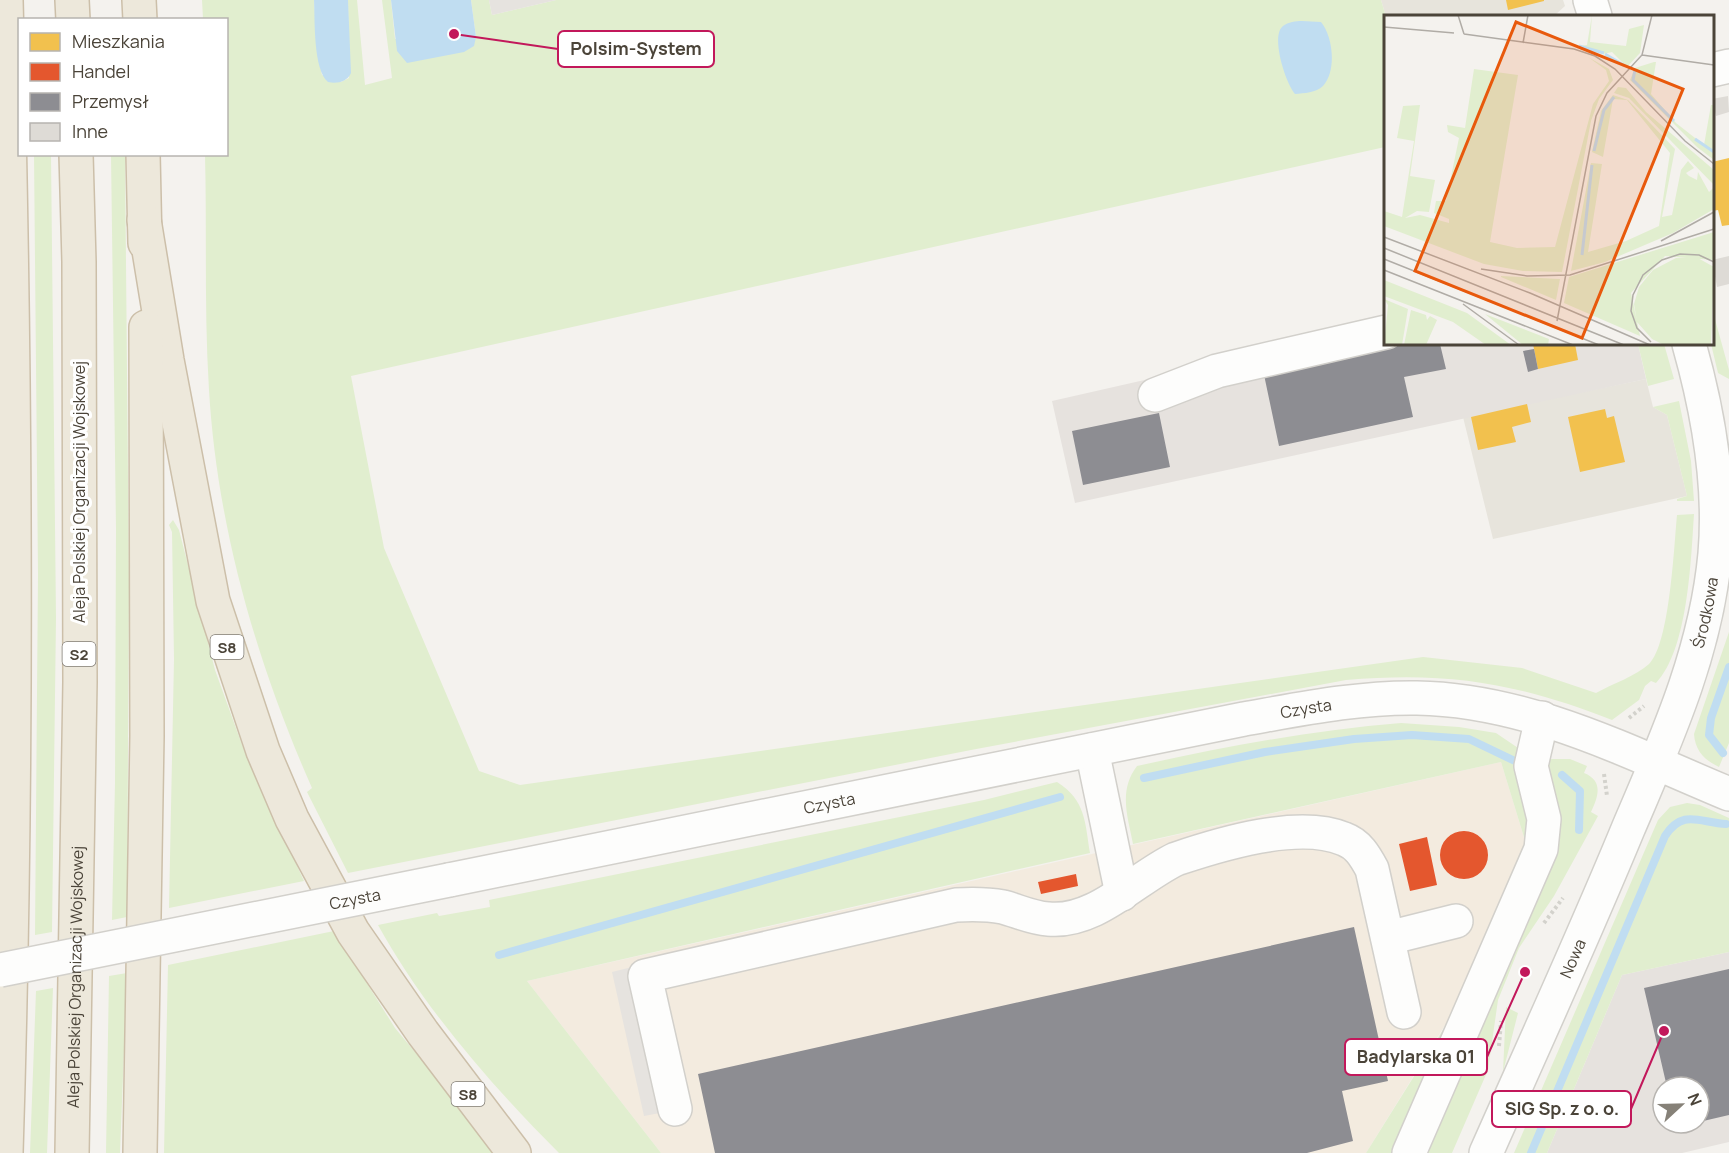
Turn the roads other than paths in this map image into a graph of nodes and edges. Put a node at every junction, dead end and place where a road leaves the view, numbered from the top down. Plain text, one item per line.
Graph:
1 (6, 0) edge
2 (72, 0) edge
3 (139, 0) edge
4 (1590, 0) edge
5 (1595, 15) edge
6 (73, 18) edge
7 (140, 18) edge
8 (1729, 66) edge
9 (1714, 70) edge
10 (76, 156) edge
11 (143, 156) edge
12 (144, 220) junction
13 (1384, 332) edge
14 (1689, 345) edge
15 (1155, 395) dead end
16 (1542, 718) junction
17 (1092, 750) junction
18 (1657, 763) junction
19 (1729, 794) edge
20 (1122, 894) junction
21 (1456, 921) dead end
22 (1388, 938) junction
23 (0, 970) edge
24 (1404, 1012) dead end
25 (423, 1033) junction
26 (675, 1109) dead end
27 (6, 1153) edge
28 (72, 1153) edge
29 (140, 1153) edge
30 (514, 1153) edge
31 (537, 1153) edge
32 (1409, 1153) edge
33 (1486, 1153) edge

1 - 27 highway
2 - 6 highway
3 - 7 highway
4 - 5 street
8 - 9 street
10 - 28 highway, Aleja Polskiej Organizacji Wojskowej / S2
11 - 12 highway, S8
12 - 25 highway, S8
12 - 29 highway
13 - 15 street
14 - 18 street, Środkowa
16 - 17 street, Czysta
16 - 18 street, Czysta
16 - 32 street
17 - 20 street
17 - 23 street, Czysta, bridge
18 - 19 street
18 - 33 street, Nowa
20 - 22 street
20 - 26 street
21 - 22 street
22 - 24 street
25 - 30 highway, S8
25 - 31 highway

